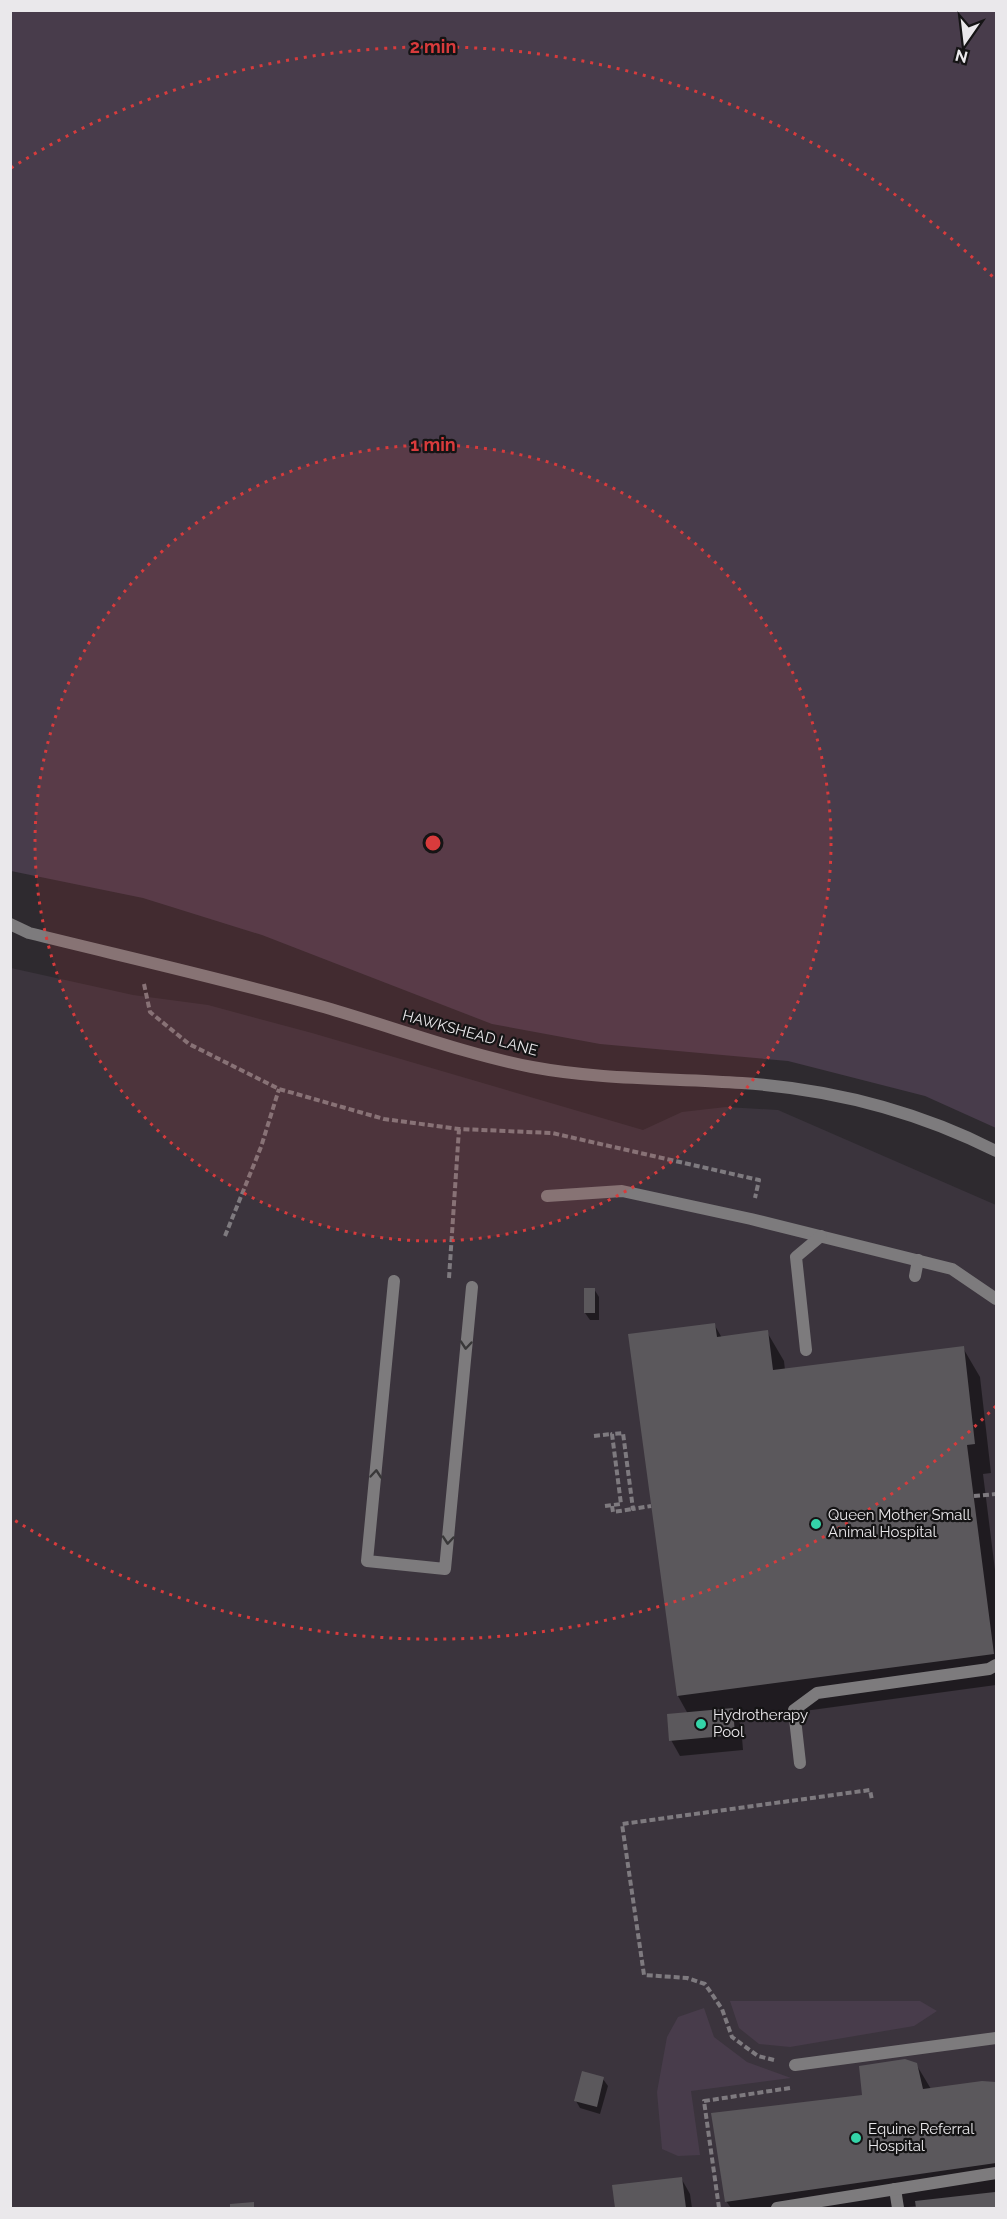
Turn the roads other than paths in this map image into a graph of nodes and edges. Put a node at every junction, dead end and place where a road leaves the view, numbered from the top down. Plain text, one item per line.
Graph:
1 (10, 924) edge
2 (996, 1151) edge
3 (547, 1196) dead end
4 (821, 1236) junction
5 (918, 1260) junction
6 (915, 1276) dead end
7 (394, 1281) dead end
8 (471, 1287) dead end
9 (996, 1299) edge
10 (806, 1350) dead end
11 (996, 1665) edge
12 (800, 1763) dead end
13 (996, 2038) edge
14 (795, 2065) road end
15 (996, 2173) edge
16 (896, 2189) junction
17 (777, 2208) edge
18 (898, 2208) edge

1 - 2 street, HAWKSHEAD LANE
3 - 4 street
4 - 5 street
4 - 10 street
5 - 6 street
5 - 9 street
8 -> 7 street
11 - 12 street
13 - 14 street
15 - 16 street
16 - 17 street
16 - 18 street

